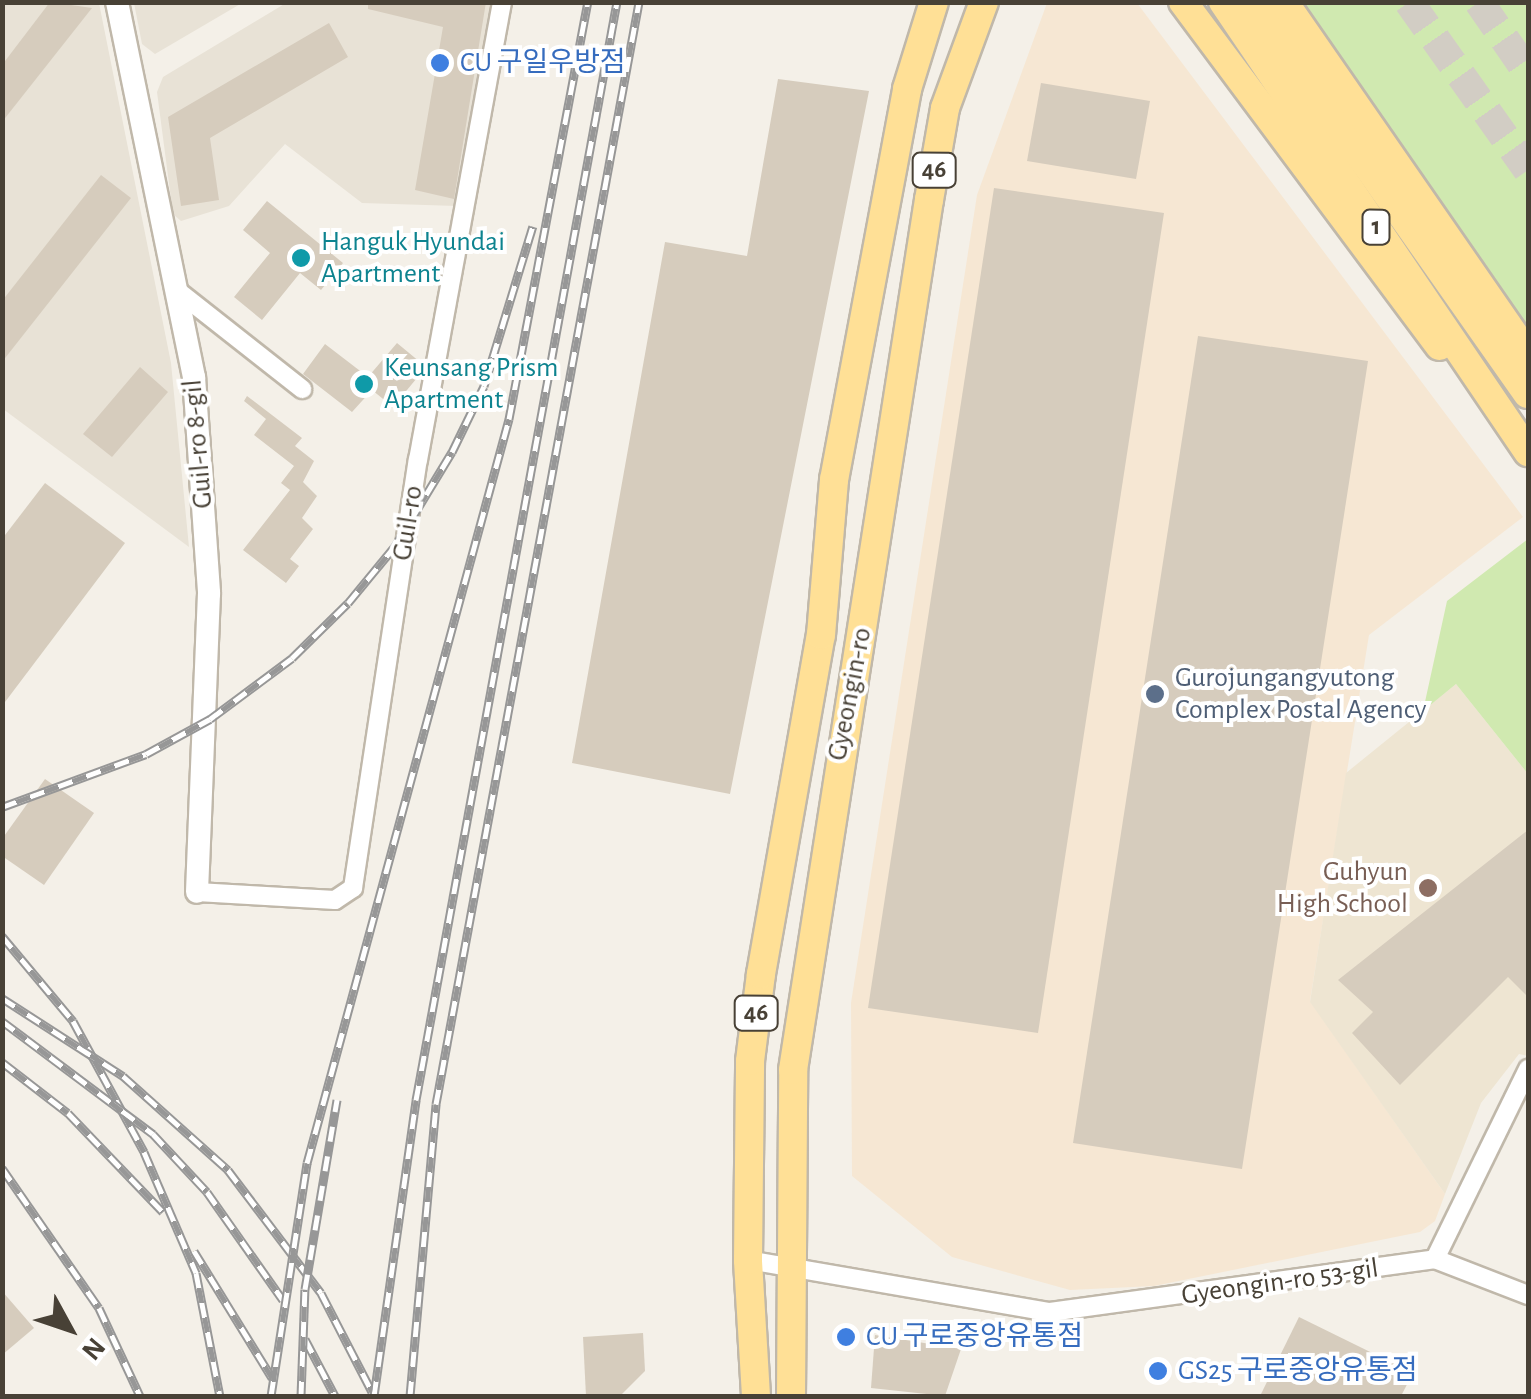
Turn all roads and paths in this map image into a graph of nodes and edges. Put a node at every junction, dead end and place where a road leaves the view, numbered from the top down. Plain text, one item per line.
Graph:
1 (117, 2) edge
2 (502, 2) edge
3 (934, 2) edge
4 (984, 2) edge
5 (1183, 2) edge
6 (1222, 2) edge
7 (1252, 2) edge
8 (1284, 2) edge
9 (176, 289) junction
10 (1528, 354) edge
11 (302, 390) dead end
12 (1528, 394) edge
13 (1502, 416) junction
14 (1528, 452) edge
15 (197, 892) joint
16 (1528, 1069) edge
17 (1435, 1259) junction
18 (748, 1260) junction
19 (789, 1264) junction
20 (1528, 1295) edge
21 (756, 1396) edge
22 (791, 1396) edge

1 - 9 street, Guil-ro 8-gil
2 - 15 street, Guil-ro
3 - 18 main road, Gyeongin-ro / 46
4 - 19 main road, Gyeongin-ro / 46
5 - 13 main road
6 - 13 main road, 1
7 - 12 main road, 1
8 - 10 main road
9 - 11 street
9 - 15 street, Guil-ro 8-gil
13 - 14 main road, 1
16 - 17 street
17 - 19 street, Gyeongin-ro 53-gil
17 - 20 street
18 - 19 street, Gyeongin-ro 53-gil
18 - 21 main road, Gyeongin-ro / 46
19 - 22 main road, Gyeongin-ro / 46

